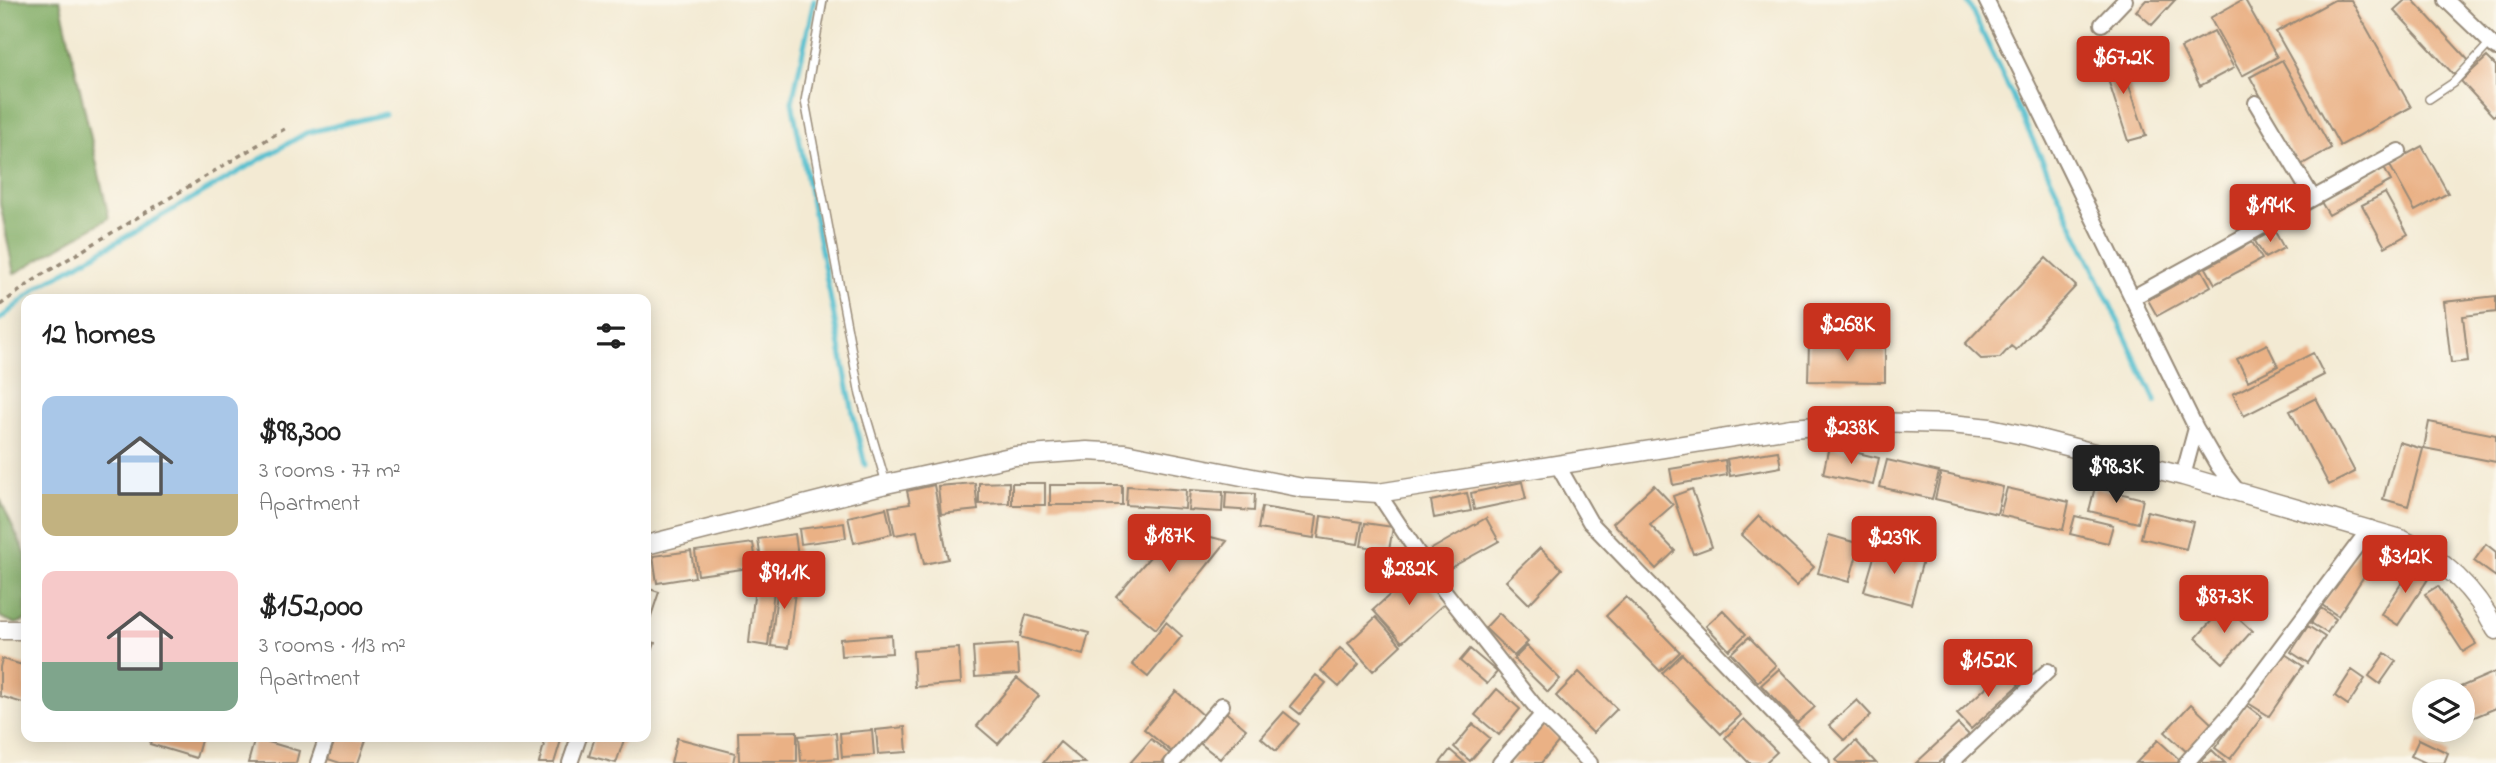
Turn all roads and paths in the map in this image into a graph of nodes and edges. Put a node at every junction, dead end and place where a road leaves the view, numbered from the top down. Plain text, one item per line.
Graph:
1 (822, 0) edge
2 (1986, 0) edge
3 (2125, 0) edge
4 (2446, 0) edge
5 (2102, 24) dead end
6 (2493, 45) edge
7 (2429, 99) dead end
8 (2256, 103) dead end
9 (286, 128) dead end
10 (2399, 151) dead end
11 (2313, 198) junction
12 (2132, 298) junction
13 (0, 305) edge
14 (2196, 428) junction
15 (1557, 464) junction
16 (2183, 476) junction
17 (886, 484) junction
18 (1378, 493) junction
19 (2240, 494) junction
20 (2370, 528) junction
21 (651, 544) edge
22 (2495, 625) edge
23 (0, 630) edge
24 (21, 630) edge
25 (2048, 671) dead end
26 (1222, 705) dead end
27 (1542, 715) junction
28 (325, 742) edge
29 (577, 742) edge
30 (318, 763) edge
31 (570, 763) edge
32 (1172, 763) edge
33 (1500, 763) edge
34 (1590, 763) edge
35 (1822, 763) edge
36 (1951, 763) edge
37 (2186, 763) edge

1 - 17 lane
2 - 12 street
3 - 5 street
4 - 6 street
6 - 7 lane
8 - 11 street
9 - 13 path
10 - 11 street
11 - 12 street
12 - 14 street
14 - 16 street
14 - 19 street
15 - 16 street
15 - 18 street
15 - 35 street
16 - 19 street
17 - 18 street
17 - 21 street
18 - 27 street
19 - 20 street
20 - 22 street
20 - 37 street
23 - 24 street
25 - 36 street
26 - 32 street
27 - 33 street
27 - 34 street
28 - 30 street
29 - 31 street

